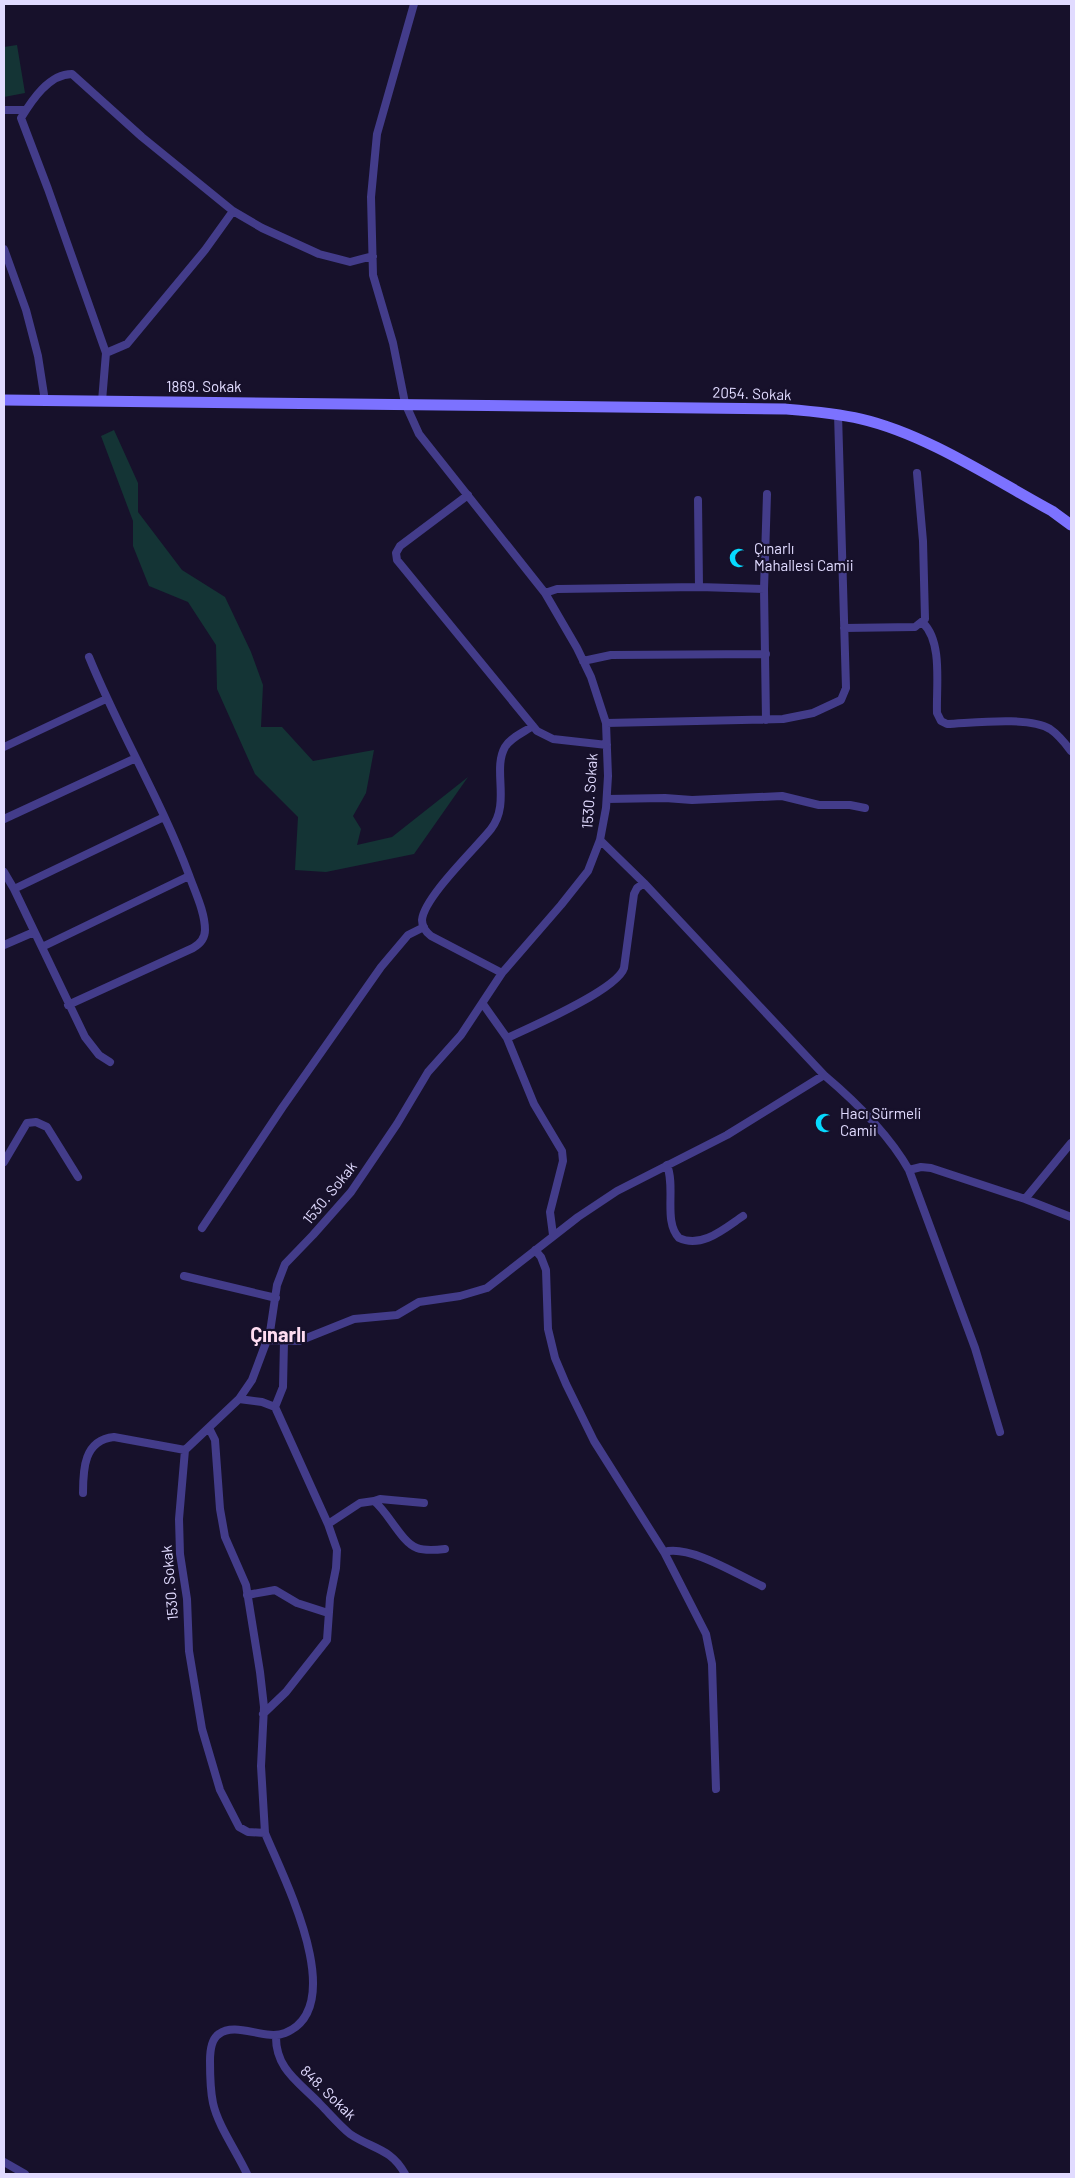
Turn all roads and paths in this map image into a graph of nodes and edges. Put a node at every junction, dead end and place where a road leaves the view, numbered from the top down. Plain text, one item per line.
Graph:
1 (414, 4) edge
2 (4, 110) edge
3 (25, 110) junction
4 (233, 211) junction
5 (4, 249) edge
6 (373, 256) junction
7 (106, 353) junction
8 (4, 400) edge
9 (44, 401) junction
10 (102, 401) junction
11 (405, 403) junction
12 (838, 414) junction
13 (917, 473) dead end
14 (767, 494) dead end
15 (468, 495) junction
16 (698, 500) dead end
17 (1071, 525) edge
18 (699, 587) junction
19 (764, 588) junction
20 (545, 593) junction
21 (923, 623) junction
22 (844, 628) junction
23 (766, 654) junction
24 (88, 657) dead end
25 (583, 662) junction
26 (106, 699) junction
27 (766, 720) junction
28 (606, 723) junction
29 (533, 726) junction
30 (607, 745) junction
31 (4, 747) edge
32 (1071, 751) edge
33 (136, 758) junction
34 (606, 799) junction
35 (864, 808) dead end
36 (164, 817) junction
37 (4, 819) edge
38 (600, 840) junction
39 (4, 872) edge
40 (189, 876) junction
41 (644, 883) junction
42 (14, 888) junction
43 (424, 927) junction
44 (34, 932) junction
45 (4, 945) edge
46 (42, 947) junction
47 (502, 973) junction
48 (484, 1004) junction
49 (68, 1005) junction
50 (507, 1038) junction
51 (110, 1062) dead end
52 (824, 1075) junction
53 (1071, 1144) edge
54 (4, 1162) edge
55 (667, 1166) junction
56 (909, 1170) junction
57 (78, 1177) dead end
58 (1025, 1199) junction
59 (743, 1216) dead end
60 (1071, 1217) edge
61 (202, 1228) dead end
62 (554, 1236) junction
63 (535, 1250) junction
64 (184, 1276) dead end
65 (276, 1298) junction
66 (267, 1340) junction
67 (284, 1341) junction
68 (239, 1399) junction
69 (275, 1407) junction
70 (209, 1428) junction
71 (1000, 1432) dead end
72 (184, 1450) junction
73 (83, 1493) dead end
74 (374, 1501) junction
75 (424, 1503) dead end
76 (328, 1524) junction
77 (444, 1549) dead end
78 (664, 1552) junction
79 (762, 1586) dead end
80 (247, 1595) junction
81 (328, 1613) junction
82 (264, 1714) junction
83 (716, 1789) dead end
84 (265, 1833) junction
85 (276, 2035) junction
86 (4, 2162) edge
87 (24, 2174) edge
88 (247, 2174) edge
89 (405, 2174) edge

1 - 6 street, 1530. Sokak
2 - 3 street
3 - 4 street
3 - 7 street
4 - 6 street
4 - 7 street
5 - 9 street
6 - 11 street, 1530. Sokak
7 - 10 street
8 - 9 main road, 1869. Sokak
9 - 10 main road, 1869. Sokak
10 - 11 main road, 1869. Sokak
11 - 12 main road, 2054. Sokak
11 - 15 street, 1530. Sokak
12 - 17 main road, 2054. Sokak
12 - 22 street
13 - 21 street
14 - 19 street
15 - 20 street, 1530. Sokak
15 - 29 street
16 - 18 street
18 - 19 street
18 - 20 street
19 - 23 street
20 - 25 street, 1530. Sokak
21 - 22 street
21 - 32 street
22 - 27 street
23 - 25 street
23 - 27 street
24 - 26 street
25 - 28 street, 1530. Sokak
26 - 31 street
26 - 33 street
27 - 28 street
28 - 30 street, 1530. Sokak
29 - 30 street
29 - 43 street
30 - 34 street, 1530. Sokak
33 - 36 street
33 - 37 street
34 - 35 street
34 - 38 street, 1530. Sokak
36 - 40 street
36 - 42 street
38 - 41 street
38 - 47 street, 1530. Sokak
39 - 42 street
40 - 46 street
40 - 49 street
41 - 50 street
41 - 52 street
42 - 44 street
43 - 47 street
43 - 61 street
44 - 45 street
44 - 46 street
46 - 49 street
47 - 48 street, 1530. Sokak
48 - 50 street
48 - 65 street, 1530. Sokak
49 - 51 street
50 - 62 street
52 - 55 street
52 - 56 street
53 - 58 street
54 - 57 street
55 - 59 street
55 - 62 street
56 - 58 street
56 - 71 street
58 - 60 street
62 - 63 street
63 - 67 street
63 - 78 street
64 - 65 street
65 - 66 street, 1530. Sokak
66 - 67 street
66 - 68 street, 1530. Sokak
67 - 69 street
68 - 69 street
68 - 70 street, 1530. Sokak
69 - 76 street
70 - 72 street, 1530. Sokak
70 - 80 street
72 - 73 street
72 - 84 street, 1530. Sokak
74 - 75 street
74 - 76 street
74 - 77 street
76 - 81 street
78 - 79 street
78 - 83 street
80 - 81 street
80 - 82 street
81 - 82 street
82 - 84 street
84 - 85 street
85 - 88 street
85 - 89 street, 848. Sokak
86 - 87 street

